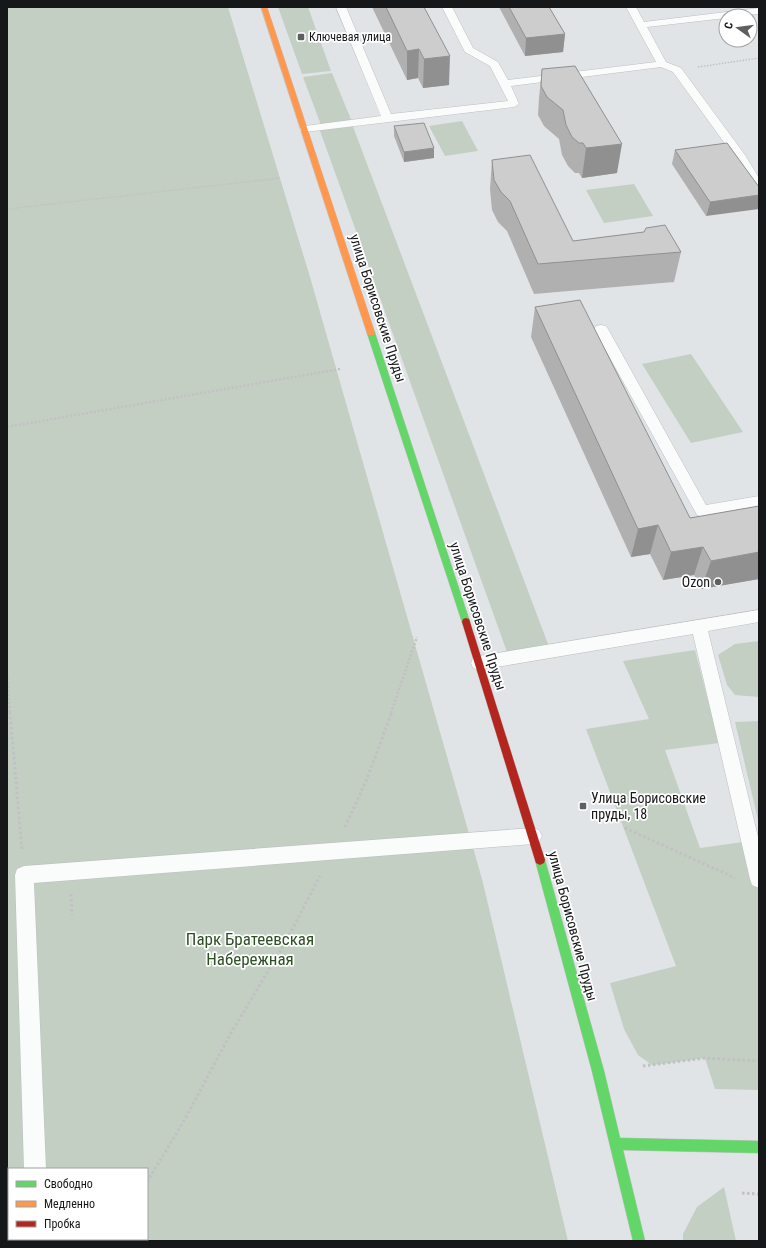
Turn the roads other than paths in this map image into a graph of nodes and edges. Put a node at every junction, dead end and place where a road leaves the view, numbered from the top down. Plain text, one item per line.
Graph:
1 (264, 7) edge
2 (341, 7) edge
3 (447, 7) edge
4 (631, 7) edge
5 (718, 14) edge
6 (640, 25) junction
7 (662, 64) junction
8 (505, 84) junction
9 (387, 118) junction
10 (305, 129) junction
11 (759, 187) edge
12 (601, 329) dead end
13 (759, 501) edge
14 (759, 616) edge
15 (699, 626) junction
16 (479, 663) junction
17 (534, 836) junction
18 (759, 879) edge
19 (615, 1144) junction
20 (759, 1147) edge
21 (35, 1168) edge
22 (639, 1241) edge

1 - 10 street, улица Борисовские Пруды
2 - 9 lane
3 - 8 lane
4 - 6 lane
5 - 6 lane
6 - 7 lane
7 - 8 lane
7 - 11 lane
8 - 9 lane
9 - 10 lane
10 - 16 street, улица Борисовские Пруды
12 - 13 lane
14 - 15 lane
15 - 16 lane
15 - 18 lane
16 - 17 street, улица Борисовские Пруды
17 - 19 street, улица Борисовские Пруды
17 - 21 lane
19 - 20 street
19 - 22 street, улица Борисовские Пруды

